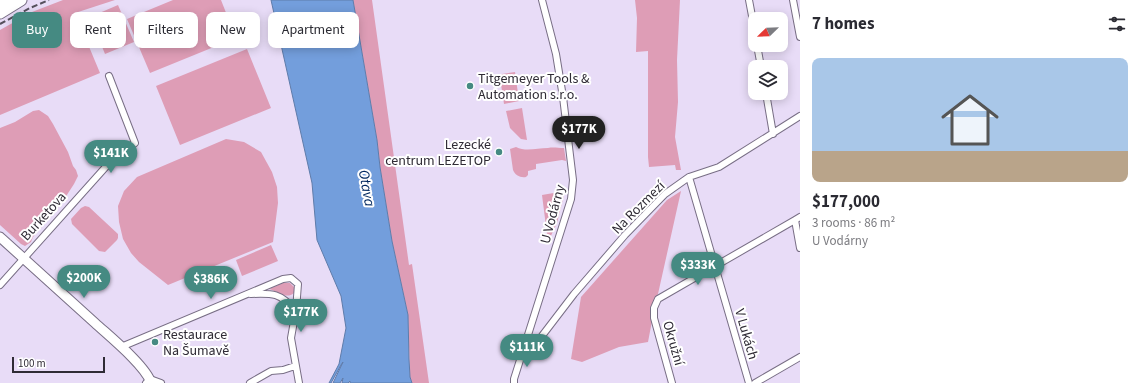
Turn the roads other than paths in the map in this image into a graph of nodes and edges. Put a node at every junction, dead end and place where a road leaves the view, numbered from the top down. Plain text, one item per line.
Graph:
1 (5, 0) edge
2 (20, 0) edge
3 (542, 0) edge
4 (749, 0) edge
5 (793, 0) edge
6 (0, 3) edge
7 (0, 9) edge
8 (751, 12) edge
9 (0, 13) edge
10 (800, 37) edge
11 (109, 76) dead end
12 (767, 100) edge
13 (800, 116) edge
14 (773, 134) junction
15 (689, 177) junction
16 (797, 218) edge
17 (0, 238) edge
18 (800, 248) edge
19 (24, 259) junction
20 (715, 266) junction
21 (0, 286) edge
22 (247, 294) junction
23 (296, 310) junction
24 (121, 347) junction
25 (522, 351) junction
26 (800, 357) edge
27 (296, 366) junction
28 (149, 382) edge
29 (161, 383) edge
30 (250, 383) edge
31 (299, 383) edge
32 (514, 383) edge
33 (672, 383) edge
34 (749, 383) edge
35 (755, 383) edge

1 - 6 highway
2 - 7 highway
2 - 9 highway
3 - 25 street, U Vodárny
4 - 8 street
5 - 10 street
11 - 19 street, Burketova
12 - 14 street
13 - 14 street, Na Rozmezí
14 - 15 street, Na Rozmezí
15 - 20 street, V Lukách
15 - 25 street, Na Rozmezí
16 - 18 street
16 - 20 street, Okružní
17 - 19 main road, Burketova
19 - 21 street
19 - 24 main road, Burketova
20 - 33 street, Okružní
20 - 34 street, V Lukách
22 - 23 street
22 - 23 street
22 - 24 street
23 - 27 street
24 - 28 main road, Burketova
25 - 32 street, U Vodárny
26 - 35 street
27 - 30 street
27 - 31 street
28 - 29 street

